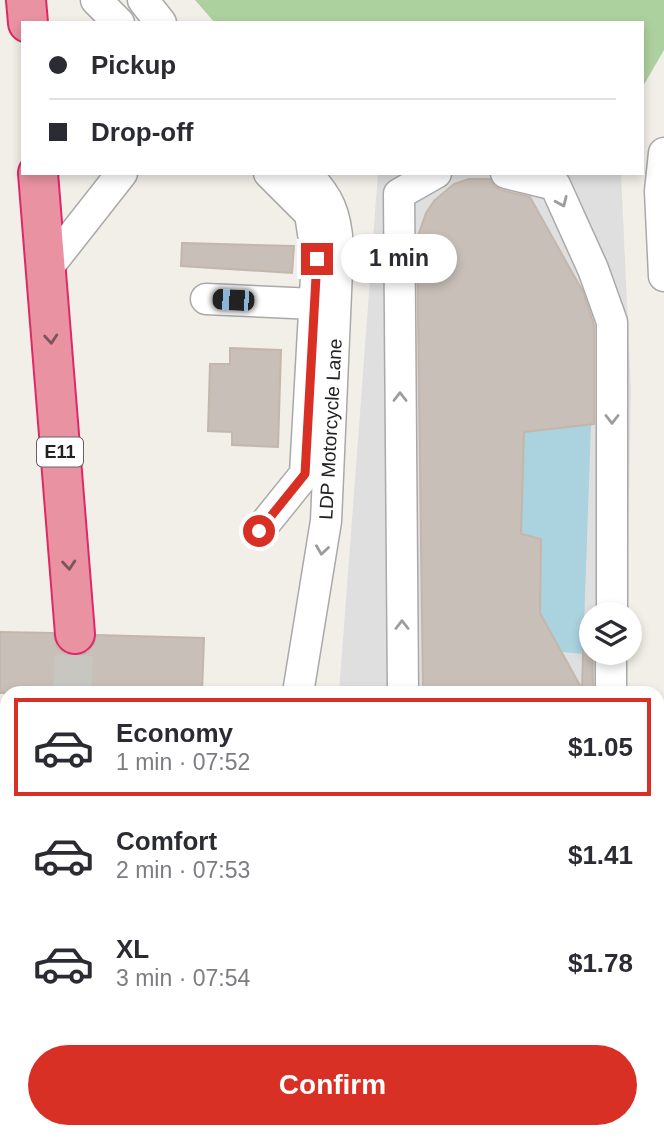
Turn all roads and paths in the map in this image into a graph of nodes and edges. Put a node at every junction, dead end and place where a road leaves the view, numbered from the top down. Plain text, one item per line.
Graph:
1 (26, 0) edge
2 (96, 0) edge
3 (144, 0) edge
4 (28, 21) edge
5 (117, 21) edge
6 (160, 21) edge
7 (664, 153) edge
8 (38, 175) edge
9 (120, 175) edge
10 (271, 175) edge
11 (308, 175) edge
12 (432, 175) edge
13 (514, 175) edge
14 (45, 271) junction
15 (664, 276) edge
16 (206, 299) dead end
17 (316, 304) junction
18 (259, 531) dead end
19 (612, 602) edge
20 (75, 634) tunnel mouth
21 (611, 665) edge
22 (299, 686) edge
23 (403, 686) edge
24 (611, 686) edge

1 - 4 highway
2 - 5 street
3 - 6 street
7 - 15 street
8 - 14 highway, E11
9 - 14 street
10 - 17 street
11 -> 22 street, LDP Motorcycle Lane
23 -> 12 street
13 -> 19 street
14 -> 20 highway, E11
16 - 17 street
17 - 18 street
21 - 24 street

